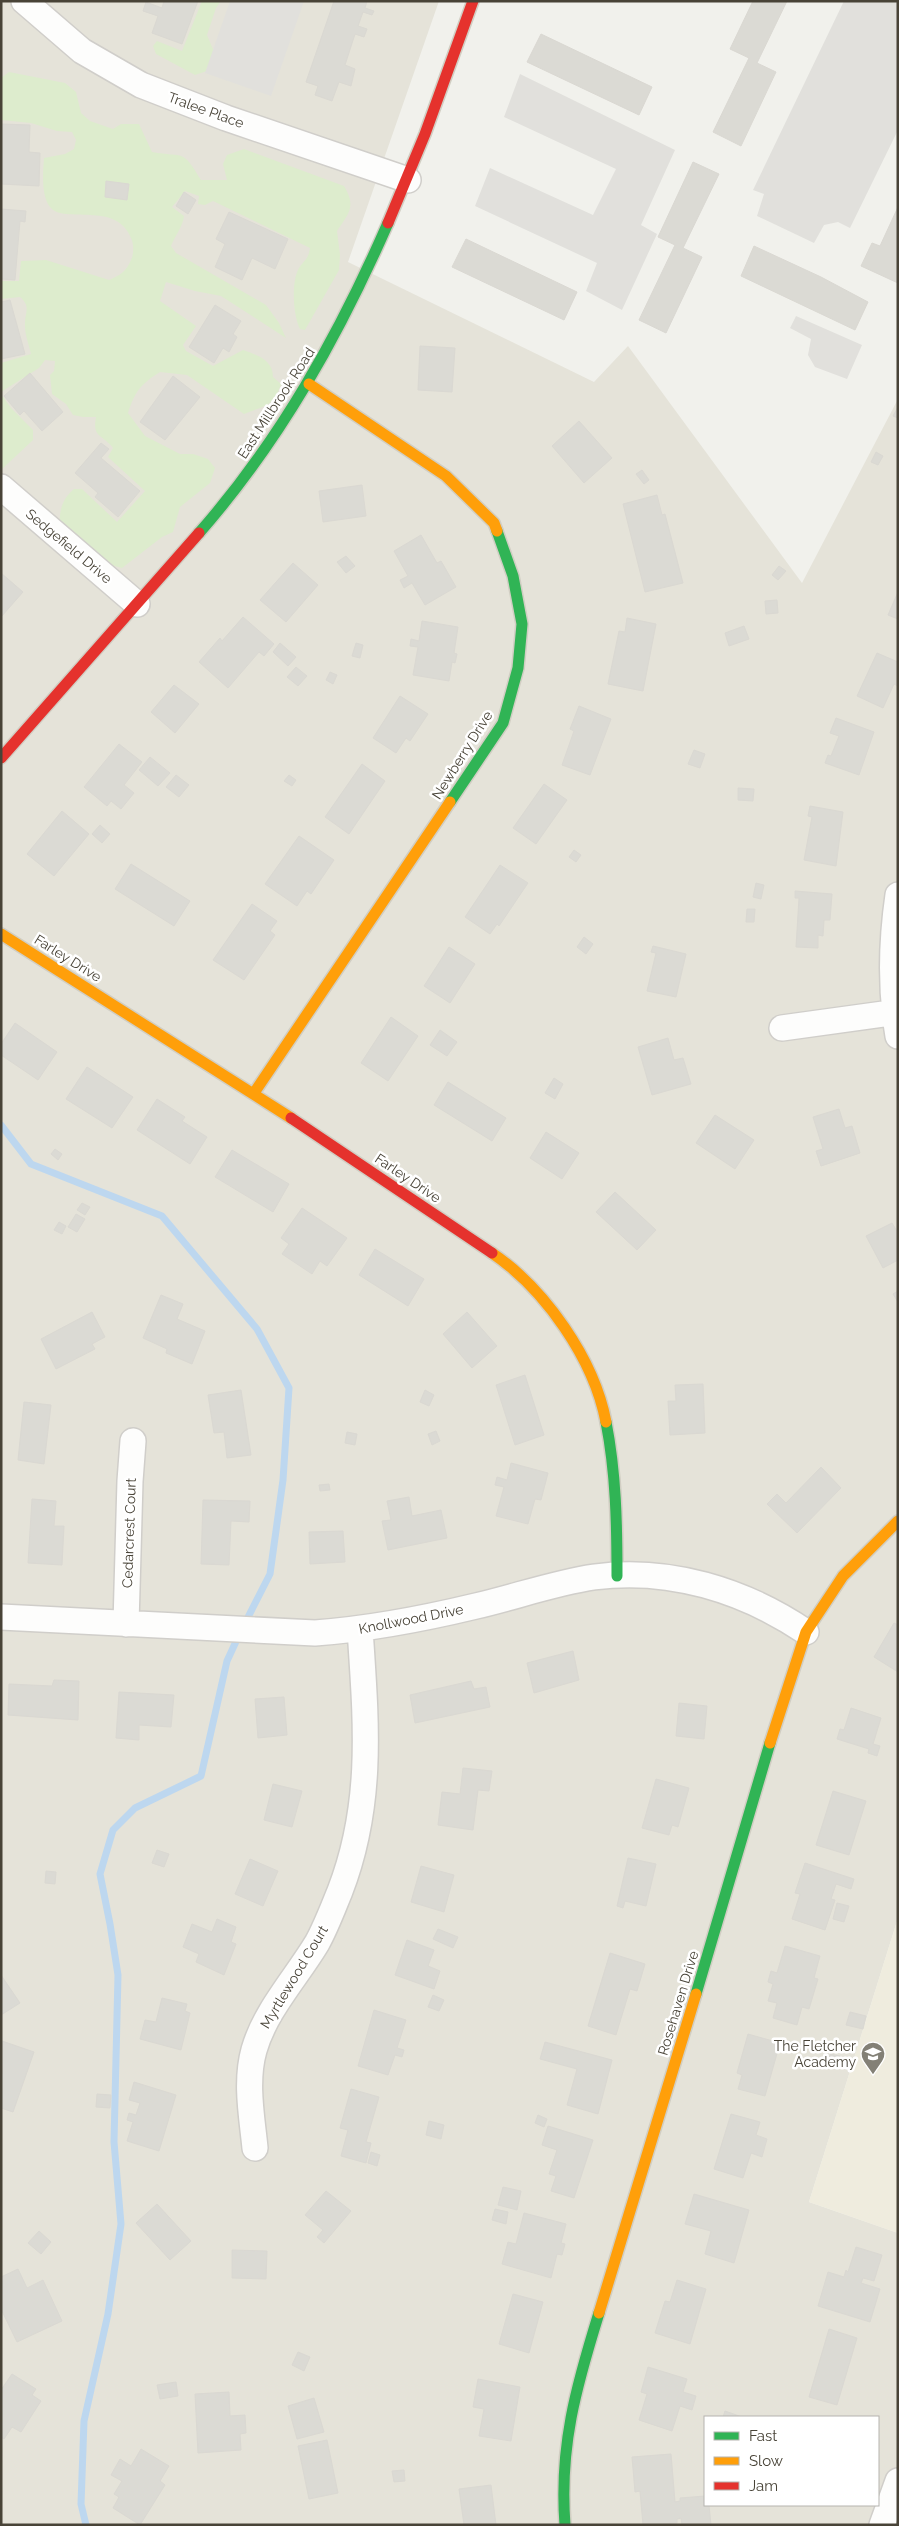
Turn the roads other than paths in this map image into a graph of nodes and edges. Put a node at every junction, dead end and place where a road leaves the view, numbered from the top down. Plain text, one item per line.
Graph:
1 (24, 1) edge
2 (473, 1) edge
3 (408, 180) junction
4 (309, 384) junction
5 (1, 487) edge
6 (137, 604) junction
7 (1, 758) edge
8 (898, 895) edge
9 (1, 934) edge
10 (896, 1020) edge
11 (782, 1028) dead end
12 (254, 1093) junction
13 (133, 1441) dead end
14 (898, 1521) edge
15 (617, 1576) junction
16 (1, 1617) edge
17 (126, 1624) junction
18 (360, 1629) junction
19 (806, 1632) junction
20 (255, 2148) dead end
21 (898, 2481) edge
22 (565, 2525) edge
23 (882, 2525) edge

1 - 3 street, Tralee Place
2 - 3 street, East Millbrook Road
3 - 4 street, East Millbrook Road
4 - 6 street, East Millbrook Road
4 - 12 street, Newberry Drive
5 - 6 street, Sedgefield Drive
6 - 7 street, East Millbrook Road
8 - 10 street
9 - 12 street, Farley Drive
10 - 11 street
12 - 15 street, Farley Drive
13 - 17 street, Cedarcrest Court
14 - 19 street, Rosehaven Drive
15 - 18 street, Knollwood Drive
15 - 19 street, Knollwood Drive
16 - 17 street, Knollwood Drive
17 - 18 street, Knollwood Drive
18 - 20 street, Myrtlewood Court
19 - 22 street, Rosehaven Drive
21 - 23 street

